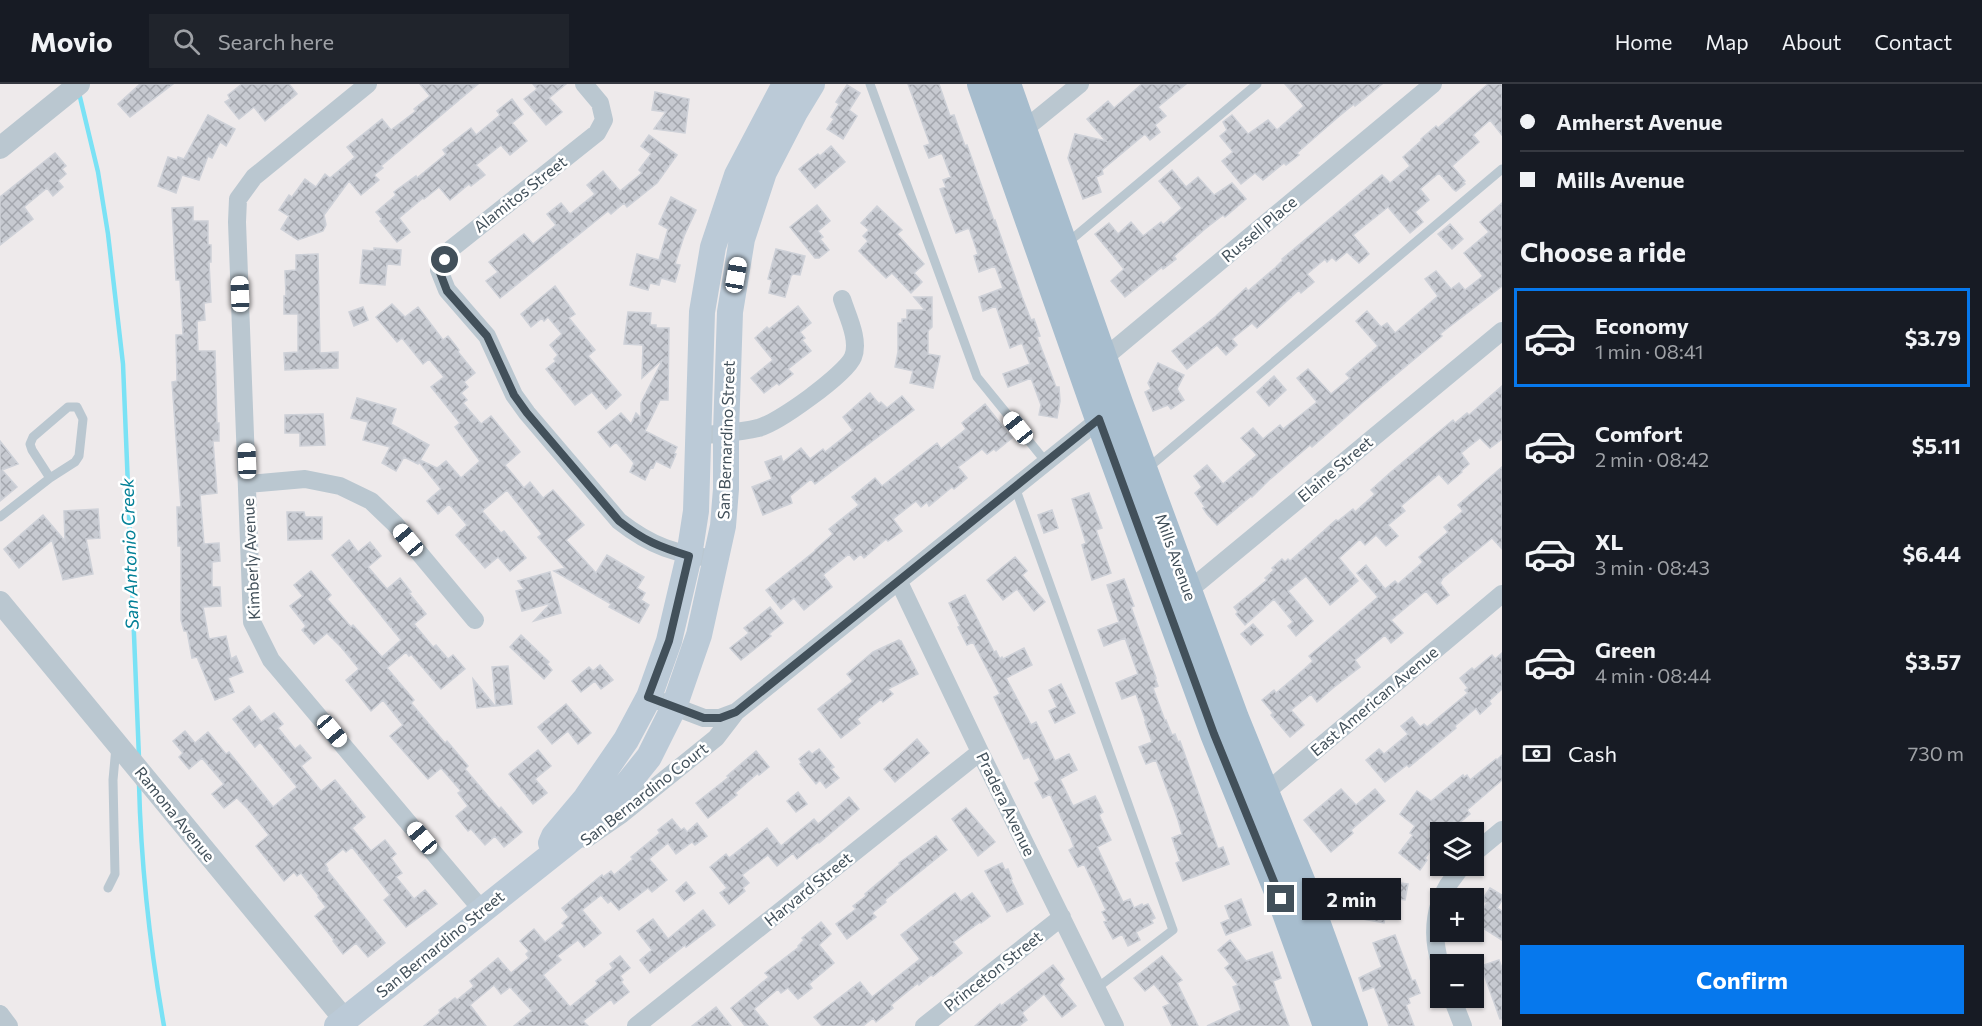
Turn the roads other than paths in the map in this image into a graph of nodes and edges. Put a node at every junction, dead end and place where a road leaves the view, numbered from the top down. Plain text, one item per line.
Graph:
1 (368, 84) edge
2 (584, 84) edge
3 (785, 84) edge
4 (812, 84) edge
5 (870, 84) edge
6 (981, 84) edge
7 (1007, 84) edge
8 (1080, 84) edge
9 (1257, 84) edge
10 (1433, 84) edge
11 (75, 87) edge
12 (1012, 139) junction
13 (0, 148) edge
14 (1502, 169) edge
15 (1064, 245) junction
16 (842, 299) dead end
17 (1502, 331) edge
18 (1093, 364) junction
19 (1109, 411) junction
20 (726, 432) junction
21 (698, 436) junction
22 (1046, 462) junction
23 (1145, 470) junction
24 (50, 478) junction
25 (248, 484) junction
26 (1015, 487) junction
27 (0, 517) edge
28 (689, 556) junction
29 (717, 559) junction
30 (899, 582) junction
31 (1502, 594) edge
32 (1177, 597) junction
33 (0, 602) edge
34 (475, 620) dead end
35 (648, 697) junction
36 (674, 707) junction
37 (736, 712) junction
38 (116, 742) junction
39 (980, 752) junction
40 (1255, 798) junction
41 (1502, 830) edge
42 (1484, 845) edge
43 (542, 862) junction
44 (108, 888) dead end
45 (482, 910) junction
46 (1062, 917) junction
47 (1096, 988) junction
48 (1456, 1008) edge
49 (0, 1014) edge
50 (344, 1024) edge
51 (9, 1026) edge
52 (636, 1026) edge
53 (924, 1026) edge
54 (1115, 1026) edge
55 (1327, 1026) edge
56 (1354, 1026) edge
57 (1463, 1026) edge

1 - 25 street, Kimberly Avenue
2 - 28 street, Alamitos Street
3 - 21 main road, San Bernardino Street
4 - 20 main road, San Bernardino Street
5 - 22 lane
6 - 12 main road, Mills Avenue
7 - 12 main road, Mills Avenue
8 - 12 street
9 - 15 lane
10 - 18 street, Russell Place
11 - 13 street
12 - 15 main road, Mills Avenue
12 - 18 main road, Mills Avenue
14 - 23 lane
15 - 18 main road, Mills Avenue
16 - 20 street
17 - 32 street, Elaine Street
18 - 19 main road, Mills Avenue
19 - 22 street, San Bernardino Court
19 - 23 main road, Mills Avenue
19 - 32 main road, Mills Avenue
20 - 21 street
20 - 29 main road, San Bernardino Street
21 - 28 main road, San Bernardino Street
22 - 26 street, San Bernardino Court
23 - 32 main road, Mills Avenue
24 - 24 lane
24 - 27 lane
25 - 34 street
25 - 45 street, Kimberly Avenue
26 - 30 street, San Bernardino Court
26 - 47 lane
28 - 29 street
28 - 35 main road, San Bernardino Street
29 - 36 main road, San Bernardino Street
30 - 37 street, San Bernardino Court
30 - 39 street, Pradera Avenue
31 - 40 street, East American Avenue
32 - 40 main road, Mills Avenue
33 - 38 street, Ramona Avenue
35 - 36 street, San Bernardino Court
35 - 43 main road, San Bernardino Street
36 - 37 street, San Bernardino Court
36 - 43 main road, San Bernardino Street
37 - 43 street, San Bernardino Court
38 - 44 lane
38 - 50 street, Ramona Avenue
39 - 46 street, Pradera Avenue
39 - 52 street, Harvard Street
40 - 55 main road, Mills Avenue
40 - 56 main road, Mills Avenue
41 - 42 street
43 - 45 main road, San Bernardino Street
45 - 50 main road, San Bernardino Street
46 - 47 street, Pradera Avenue
46 - 53 street, Princeton Street
47 - 54 street, Pradera Avenue
48 - 57 street
49 - 51 street

